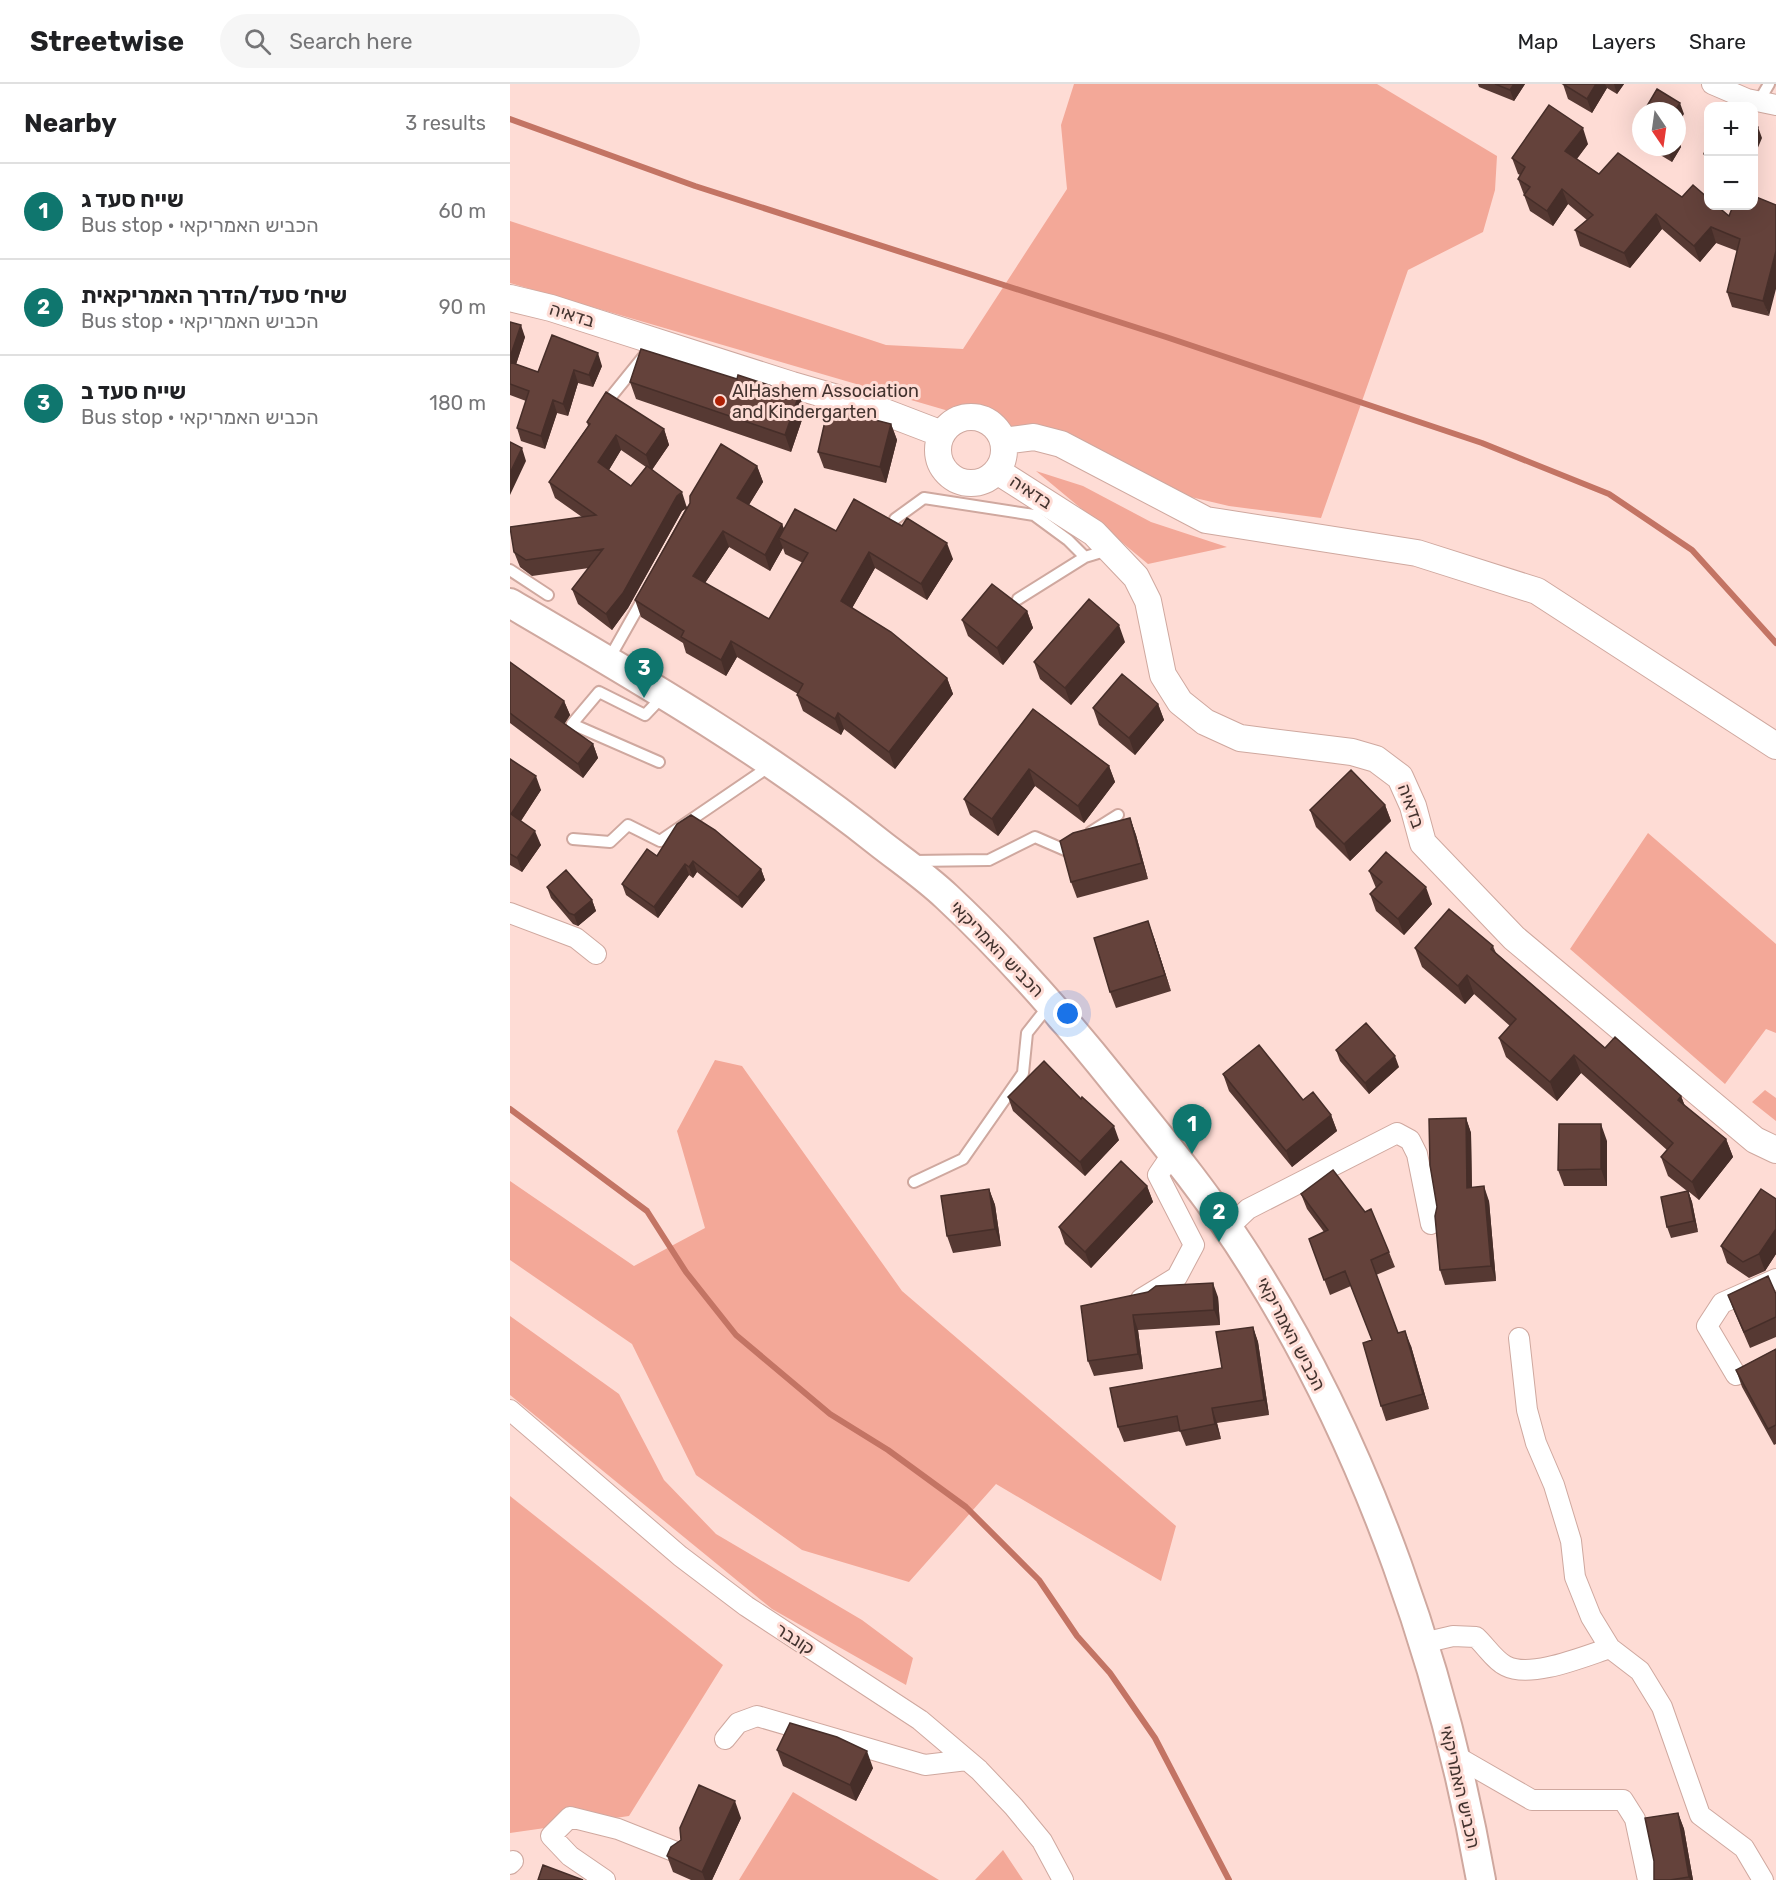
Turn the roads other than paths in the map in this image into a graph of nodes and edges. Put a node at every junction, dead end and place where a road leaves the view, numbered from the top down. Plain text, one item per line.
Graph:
1 (1712, 84) edge
2 (1769, 84) edge
3 (1768, 103) edge
4 (510, 298) edge
5 (656, 342) junction
6 (610, 398) edge
7 (942, 434) junction
8 (1004, 441) junction
9 (997, 471) junction
10 (895, 519) edge
11 (1097, 553) junction
12 (510, 570) edge
13 (648, 588) edge
14 (548, 595) dead end
15 (1018, 599) dead end
16 (510, 603) edge
17 (608, 662) junction
18 (664, 695) junction
19 (1776, 746) edge
20 (659, 762) dead end
21 (773, 764) junction
22 (1118, 815) dead end
23 (573, 839) dead end
24 (903, 862) junction
25 (510, 914) edge
26 (597, 954) dead end
27 (1050, 1004) junction
28 (1776, 1150) edge
29 (1173, 1153) junction
30 (914, 1182) dead end
31 (1431, 1224) dead end
32 (1228, 1228) junction
33 (1776, 1279) edge
34 (1120, 1302) edge
35 (1519, 1338) dead end
36 (1736, 1375) edge
37 (510, 1410) edge
38 (1423, 1643) junction
39 (1610, 1648) junction
40 (725, 1739) dead end
41 (1452, 1754) junction
42 (967, 1760) junction
43 (676, 1852) edge
44 (605, 1880) edge
45 (1063, 1880) edge
46 (1481, 1880) edge
47 (1648, 1880) edge
48 (1763, 1880) edge

1 - 3 street
2 - 3 lane
4 - 5 street, בדאיה
5 - 6 lane
5 - 7 street, בדאיה
7 - 8 street
7 - 9 street
8 - 9 street
8 - 19 street
9 - 11 street, בדאיה
10 - 11 lane
11 - 15 lane
11 - 28 street, בדאיה
12 - 14 lane
13 - 17 lane
16 - 17 main road, הכביש האמריקאי
17 - 18 main road, הכביש האמריקאי
18 - 20 lane
18 - 21 main road, הכביש האמריקאי
21 - 23 lane
21 - 24 main road, הכביש האמריקאי
22 - 24 lane
24 - 27 main road, הכביש האמריקאי
25 - 26 street
27 - 29 main road, הכביש האמריקאי
27 - 30 lane
29 - 32 main road, הכביש האמריקאי
29 - 34 street
31 - 32 street
32 - 38 main road, הכביש האמריקאי
33 - 36 street
35 - 39 street
37 - 42 street, קונבר
38 - 39 street
38 - 41 main road, הכביש האמריקאי
39 - 48 street
40 - 42 street
41 - 46 main road, הכביש האמריקאי
41 - 47 street
42 - 45 street, קונבר
43 - 44 street

